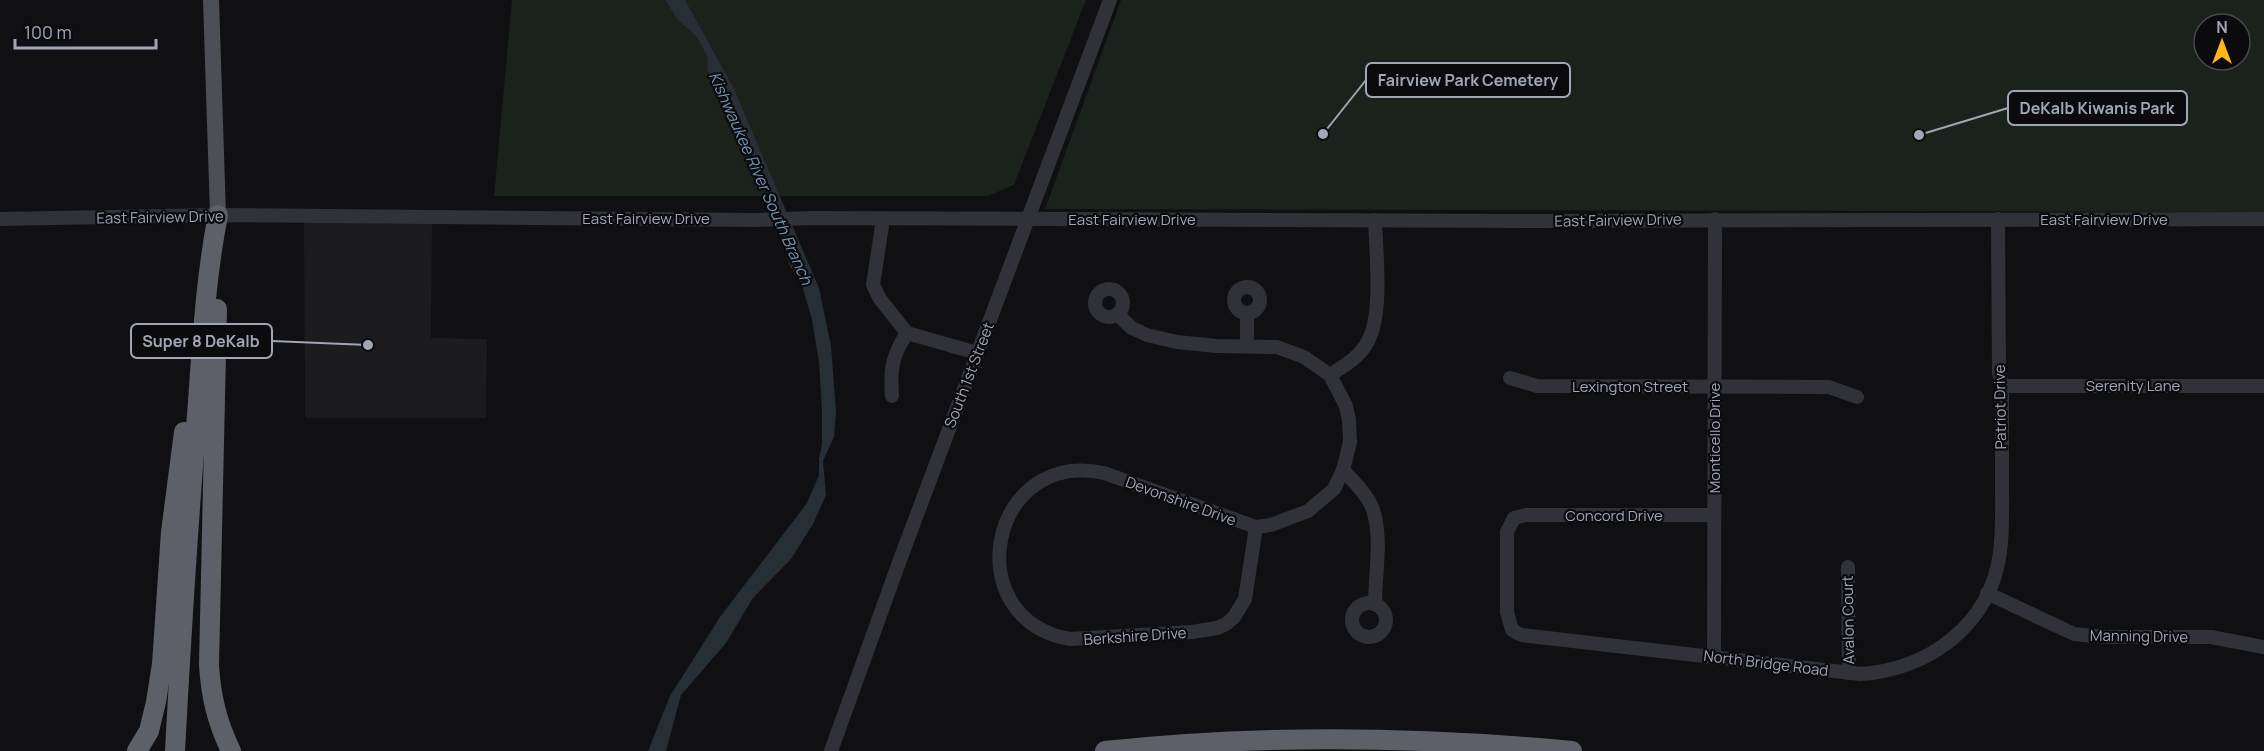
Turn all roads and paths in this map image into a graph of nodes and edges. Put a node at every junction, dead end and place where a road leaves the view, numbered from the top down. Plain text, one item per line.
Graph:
1 (212, 0) edge
2 (1110, 0) edge
3 (218, 215) junction
4 (0, 219) edge
5 (883, 219) junction
6 (1028, 219) junction
7 (1714, 219) junction
8 (1998, 219) junction
9 (2264, 219) edge
10 (1375, 220) junction
11 (211, 313) junction
12 (1247, 313) dead end
13 (1118, 315) dead end
14 (908, 333) junction
15 (1247, 346) junction
16 (977, 353) junction
17 (1330, 375) junction
18 (1510, 378) dead end
19 (2002, 386) junction
20 (2264, 386) edge
21 (1714, 387) junction
22 (892, 396) dead end
23 (1857, 397) dead end
24 (1343, 470) junction
25 (1012, 510) joint
26 (1714, 515) junction
27 (1256, 527) junction
28 (1848, 567) dead end
29 (1987, 593) junction
30 (1375, 604) dead end
31 (1514, 632) joint
32 (2264, 647) edge
33 (1714, 656) junction
34 (1849, 673) junction
35 (137, 751) edge
36 (175, 751) edge
37 (183, 751) edge
38 (231, 751) edge
39 (831, 751) edge
40 (1105, 751) edge
41 (1572, 751) edge

1 - 3 main road
2 - 6 street, South 1st Street
3 - 4 street, East Fairview Drive
3 - 5 street, East Fairview Drive
3 - 11 highway
5 - 6 street, East Fairview Drive
5 - 14 street
6 - 10 street, East Fairview Drive
6 - 16 street, South 1st Street
7 - 8 street, East Fairview Drive
7 - 10 street, East Fairview Drive
7 - 21 street, Monticello Drive
8 - 9 street, East Fairview Drive
8 - 19 street, Patriot Drive
10 - 17 street
11 - 35 highway
11 - 36 highway
11 - 37 highway
11 - 38 highway
12 - 15 street
13 - 15 street
14 - 16 street
14 - 22 street
15 - 17 street
16 - 39 street, South 1st Street
17 - 24 street, Devonshire Drive
18 - 21 street, Lexington Street
19 - 20 street, Serenity Lane
19 - 29 street, Patriot Drive
21 - 23 street, Lexington Street
21 - 26 street, Monticello Drive
24 - 27 street, Devonshire Drive
24 - 30 street
25 - 27 street, Devonshire Drive
25 - 27 street, Berkshire Drive
26 - 31 street, Concord Drive
26 - 33 street, Monticello Drive
28 - 34 street, Avalon Court
29 - 32 street, Manning Drive
29 - 34 street, North Bridge Road
31 - 33 street, North Bridge Road
33 - 34 street, North Bridge Road
40 - 41 highway

